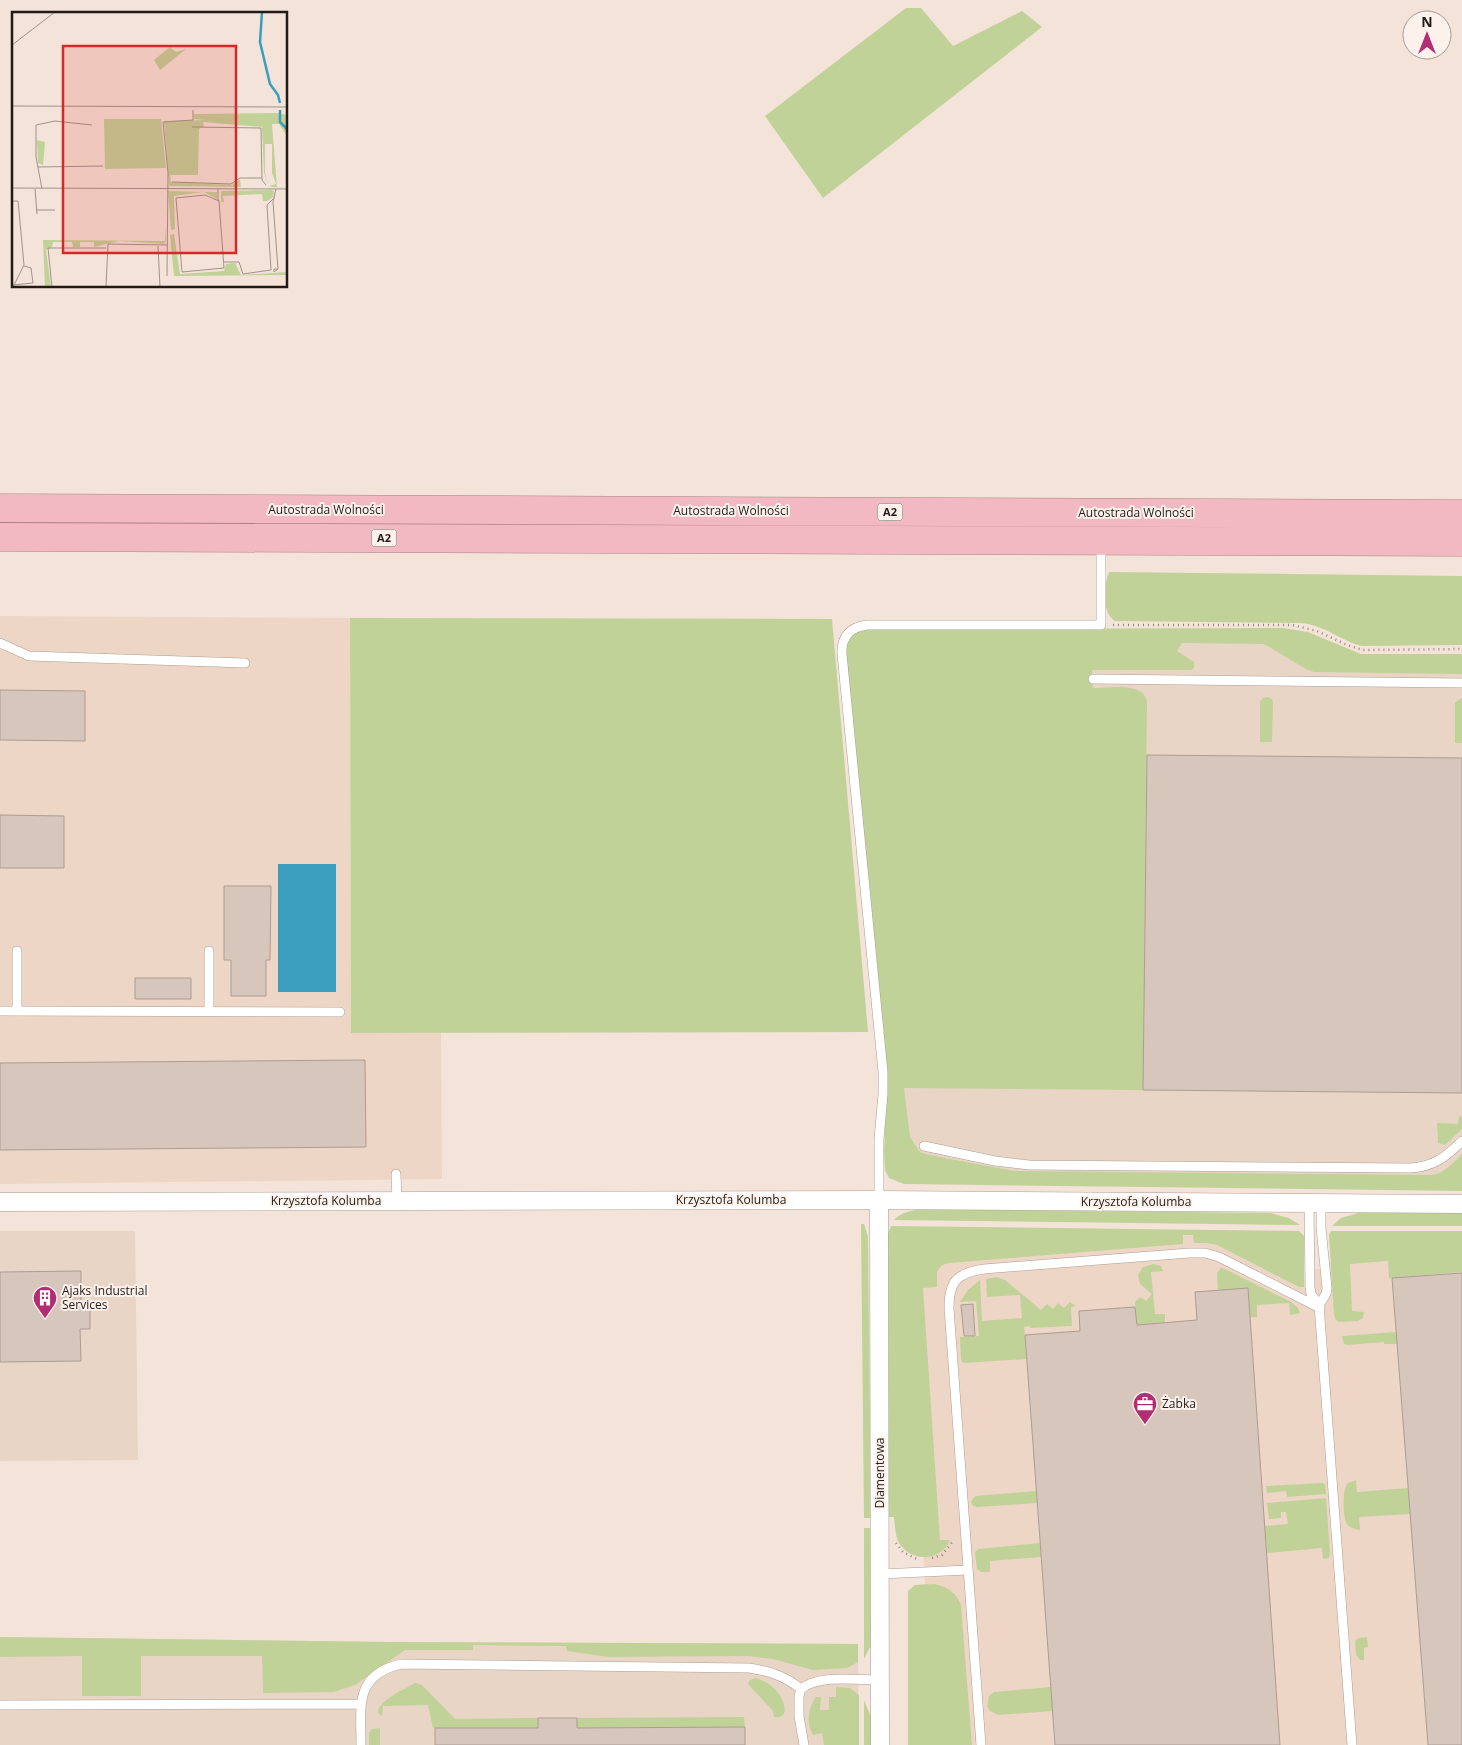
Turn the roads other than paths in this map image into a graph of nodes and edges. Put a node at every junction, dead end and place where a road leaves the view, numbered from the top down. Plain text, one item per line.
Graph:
1 (0, 508) edge
2 (1462, 514) edge
3 (0, 537) edge
4 (1101, 540) junction
5 (1462, 542) edge
6 (0, 643) edge
7 (245, 663) dead end
8 (1093, 679) dead end
9 (1462, 683) edge
10 (17, 951) dead end
11 (209, 951) dead end
12 (0, 1011) edge
13 (17, 1011) junction
14 (209, 1012) junction
15 (340, 1012) dead end
16 (1462, 1141) edge
17 (924, 1146) dead end
18 (396, 1174) dead end
19 (879, 1200) junction
20 (397, 1201) junction
21 (0, 1202) edge
22 (1315, 1204) junction
23 (1462, 1204) edge
24 (1319, 1307) junction
25 (968, 1570) junction
26 (880, 1574) junction
27 (880, 1680) junction
28 (801, 1689) junction
29 (361, 1704) junction
30 (0, 1705) edge
31 (361, 1745) edge
32 (804, 1745) edge
33 (880, 1745) edge
34 (981, 1745) edge
35 (1352, 1745) edge

1 - 2 highway, Autostrada Wolności / A2
3 - 4 highway, A2
4 - 5 highway, A2
4 - 19 lane
6 - 7 lane
8 - 9 lane
10 - 13 lane
11 - 14 lane
12 - 13 lane
13 - 14 lane
14 - 15 lane
16 - 17 lane
18 - 20 lane
19 - 20 street, Krzysztofa Kolumba
19 - 22 street, Krzysztofa Kolumba
19 - 26 street, Diamentowa
20 - 21 street, Krzysztofa Kolumba
22 - 23 street, Krzysztofa Kolumba
22 - 24 lane
22 - 24 lane
24 - 25 lane
24 - 35 lane
25 - 26 lane
25 - 34 lane
26 - 27 street, Diamentowa
27 - 28 lane
27 - 33 street, Diamentowa
28 - 29 lane
28 - 32 lane
29 - 30 lane
29 - 31 lane

